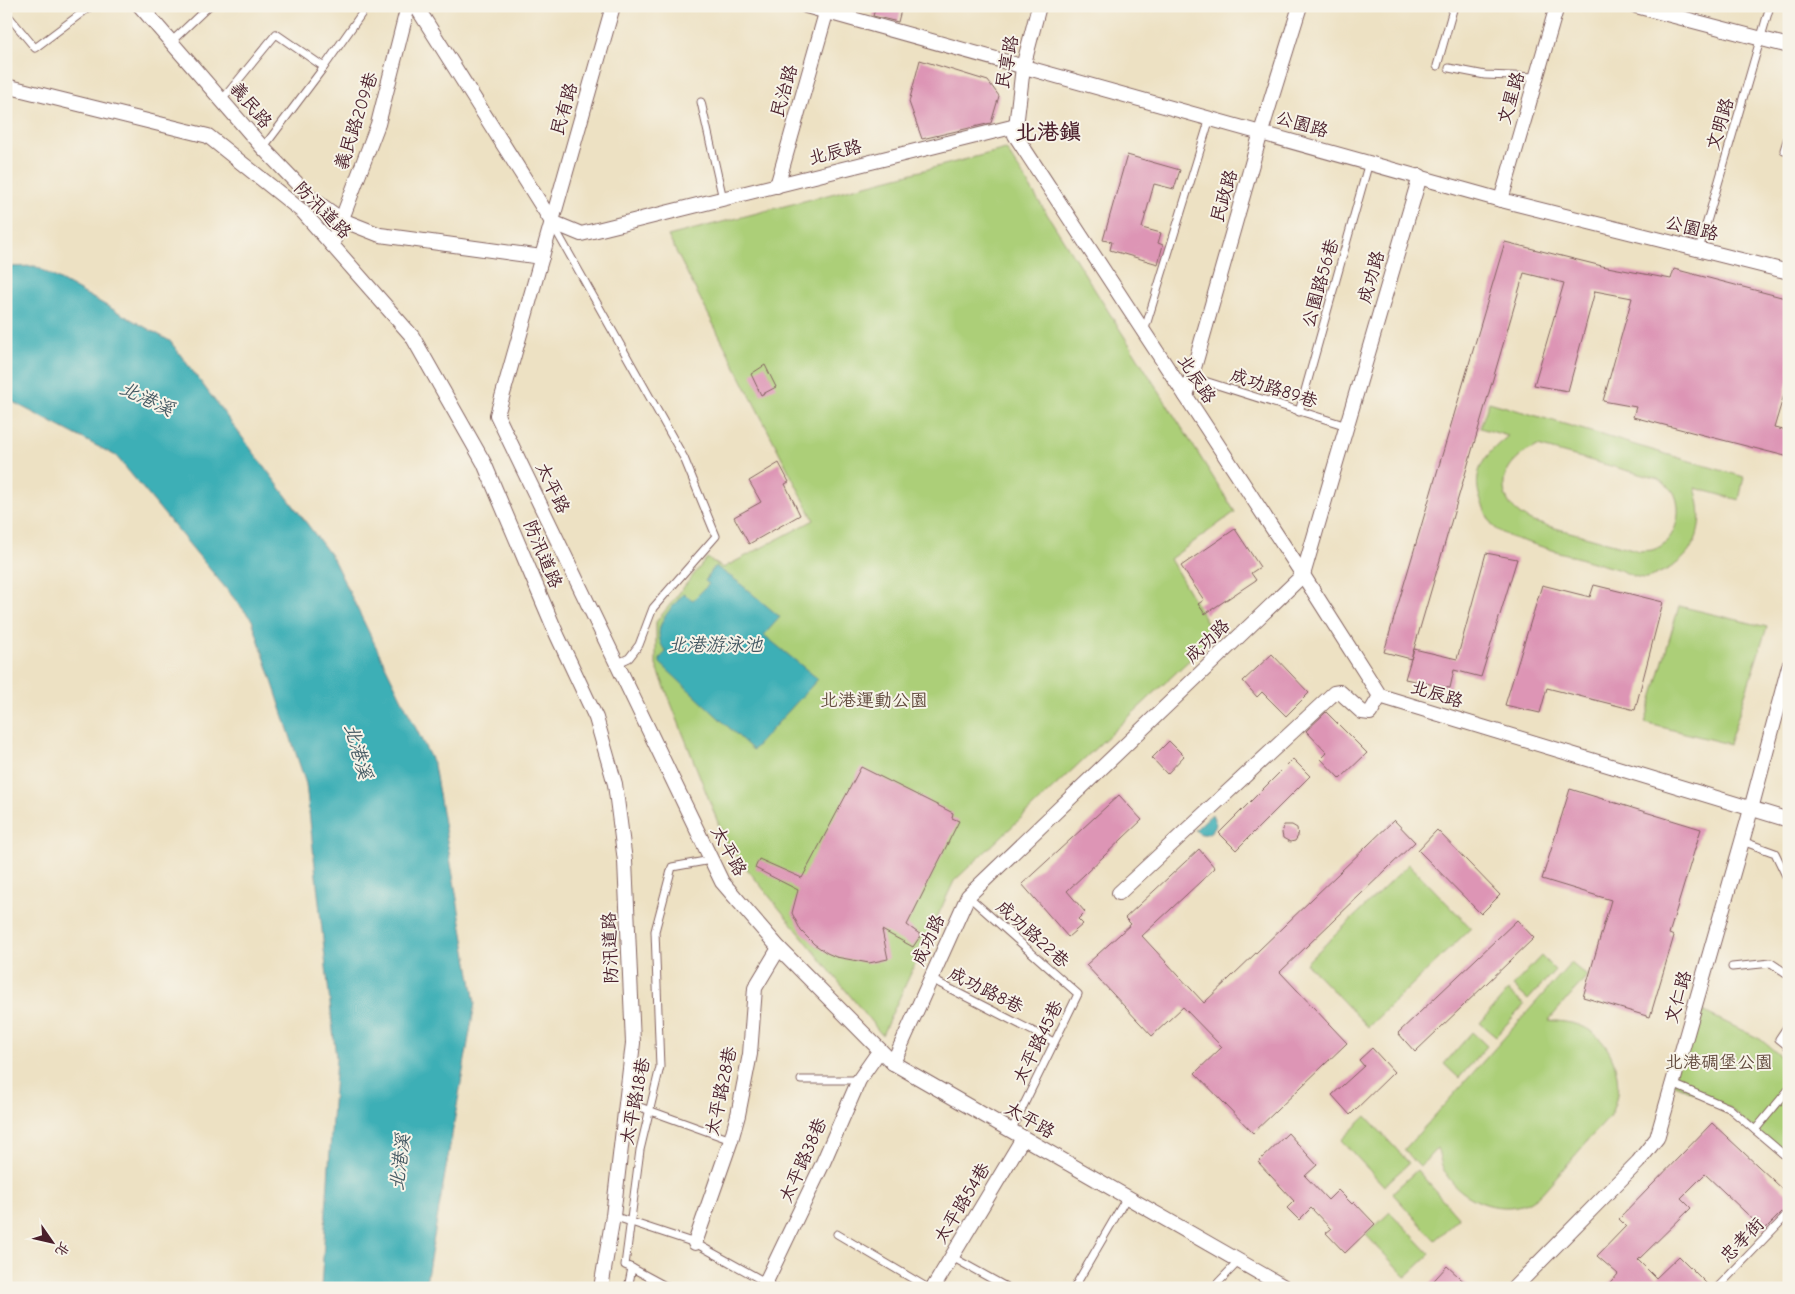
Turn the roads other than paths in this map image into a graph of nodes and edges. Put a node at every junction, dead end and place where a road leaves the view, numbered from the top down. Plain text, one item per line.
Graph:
1 (91, 6) edge
2 (140, 6) edge
3 (209, 6) edge
4 (367, 6) edge
5 (408, 6) edge
6 (416, 6) edge
7 (613, 6) edge
8 (806, 6) edge
9 (1039, 6) edge
10 (1300, 6) edge
11 (1454, 6) edge
12 (1557, 6) edge
13 (1636, 6) edge
14 (1770, 6) edge
15 (827, 9) edge
16 (6, 13) edge
17 (1761, 38) junction
18 (171, 42) junction
19 (1789, 46) edge
20 (1437, 66) dead end
21 (1023, 67) junction
22 (324, 68) junction
23 (1449, 68) dead end
24 (1537, 77) junction
25 (6, 86) edge
26 (222, 100) junction
27 (701, 102) dead end
28 (1210, 118) junction
29 (1016, 126) junction
30 (1261, 132) junction
31 (1789, 134) edge
32 (263, 148) junction
33 (1784, 150) dead end
34 (1369, 162) junction
35 (1420, 176) junction
36 (777, 186) junction
37 (723, 199) junction
38 (1502, 200) junction
39 (342, 220) junction
40 (552, 222) junction
41 (332, 245) junction
42 (1699, 250) junction
43 (542, 257) junction
44 (1789, 272) edge
45 (1144, 332) junction
46 (1192, 377) junction
47 (1186, 396) junction
48 (1299, 412) junction
49 (1347, 426) junction
50 (1303, 575) junction
51 (616, 664) junction
52 (1789, 666) edge
53 (1380, 696) junction
54 (1751, 808) junction
55 (1789, 820) edge
56 (1742, 841) junction
57 (711, 860) junction
58 (1789, 882) edge
59 (1119, 893) dead end
60 (968, 896) junction
61 (779, 948) junction
62 (1732, 967) dead end
63 (1789, 975) edge
64 (931, 979) junction
65 (1078, 994) joint
66 (1789, 1024) edge
67 (1054, 1042) junction
68 (1789, 1047) edge
69 (880, 1050) junction
70 (893, 1063) junction
71 (801, 1080) dead end
72 (859, 1080) junction
73 (1673, 1084) junction
74 (1789, 1089) edge
75 (626, 1102) junction
76 (650, 1110) junction
77 (1755, 1130) junction
78 (1017, 1134) junction
79 (731, 1140) junction
80 (1789, 1159) edge
81 (1127, 1197) junction
82 (1789, 1213) edge
83 (613, 1216) junction
84 (630, 1221) junction
85 (837, 1234) dead end
86 (695, 1243) junction
87 (952, 1257) junction
88 (1239, 1261) junction
89 (632, 1268) junction
90 (769, 1286) edge
91 (601, 1288) edge
92 (628, 1288) edge
93 (669, 1288) edge
94 (928, 1288) edge
95 (933, 1288) edge
96 (1008, 1288) edge
97 (1074, 1288) edge
98 (1213, 1288) edge
99 (1286, 1288) edge
100 (1514, 1288) edge
101 (1717, 1288) edge

1 - 16 lane
2 - 18 street, 義民路
3 - 18 lane
4 - 22 lane
5 - 39 street, 義民路209巷
6 - 40 street
7 - 40 street, 民有路
8 - 15 street, 公園路
9 - 21 street, 民享路
10 - 30 street, 民政路
11 - 20 lane
12 - 24 street, 文星路
13 - 17 street
14 - 17 lane, 文明路
15 - 21 street, 公園路
15 - 36 street, 民治路
17 - 19 street
17 - 42 lane, 文明路
18 - 26 street, 義民路
21 - 28 street, 公園路
21 - 29 street, 民享路
22 - 26 lane
22 - 32 lane
23 - 24 lane
24 - 38 street, 文星路
25 - 41 street, 防汛道路
26 - 32 street, 義民路
27 - 37 lane
28 - 30 street, 公園路
28 - 45 lane
29 - 36 street, 北辰路
29 - 45 street, 北辰路
30 - 34 street, 公園路
30 - 46 street, 民政路
31 - 33 lane
32 - 39 street, 義民路
34 - 35 street, 公園路
34 - 48 lane, 公園路56巷
35 - 38 street, 公園路
35 - 49 street, 成功路
36 - 37 street, 北辰路
37 - 40 street, 北辰路
38 - 42 street, 公園路
39 - 41 street, 義民路209巷
39 - 43 street, 義民路
40 - 43 street, 太平路
40 - 51 lane
41 - 75 street, 防汛道路
42 - 44 street, 公園路
43 - 51 street, 太平路
45 - 47 street, 北辰路
46 - 47 street, 民政路
46 - 48 lane, 成功路89巷
47 - 50 street, 北辰路
48 - 49 lane, 成功路89巷
49 - 50 street, 成功路
50 - 53 street, 北辰路
50 - 60 street, 成功路
51 - 57 street, 太平路
52 - 54 street, 文仁路
53 - 54 street, 北辰路
53 - 59 street
54 - 55 street, 北辰路
54 - 56 street, 文仁路
56 - 58 lane
56 - 73 street, 文仁路
57 - 61 street, 太平路
57 - 76 lane, 太平路18巷
60 - 64 street, 成功路
60 - 65 lane, 成功路22巷
61 - 69 street, 太平路
61 - 79 street, 太平路28巷
62 - 63 lane
64 - 67 lane, 成功路8巷
64 - 70 street, 成功路
65 - 67 lane, 太平路45巷
66 - 68 lane
67 - 78 lane, 太平路45巷
69 - 70 street, 太平路
69 - 72 street, 太平路38巷
70 - 78 street, 太平路
71 - 72 lane
72 - 90 street, 太平路38巷
73 - 77 lane
73 - 100 street, 文仁路
74 - 77 lane
75 - 76 lane
75 - 83 street, 防汛道路
76 - 79 lane
76 - 84 lane, 太平路18巷
77 - 80 lane
78 - 81 street, 太平路
78 - 87 street, 太平路54巷
79 - 86 street, 太平路28巷
81 - 88 street, 太平路
81 - 97 lane
82 - 101 lane, 忠孝街
83 - 84 lane
83 - 91 street, 防汛道路
84 - 86 lane
84 - 89 lane, 太平路18巷
85 - 94 lane
86 - 90 lane
87 - 95 street, 太平路54巷
87 - 96 lane
88 - 98 lane
88 - 99 street, 太平路
89 - 92 lane, 太平路18巷
89 - 93 lane

